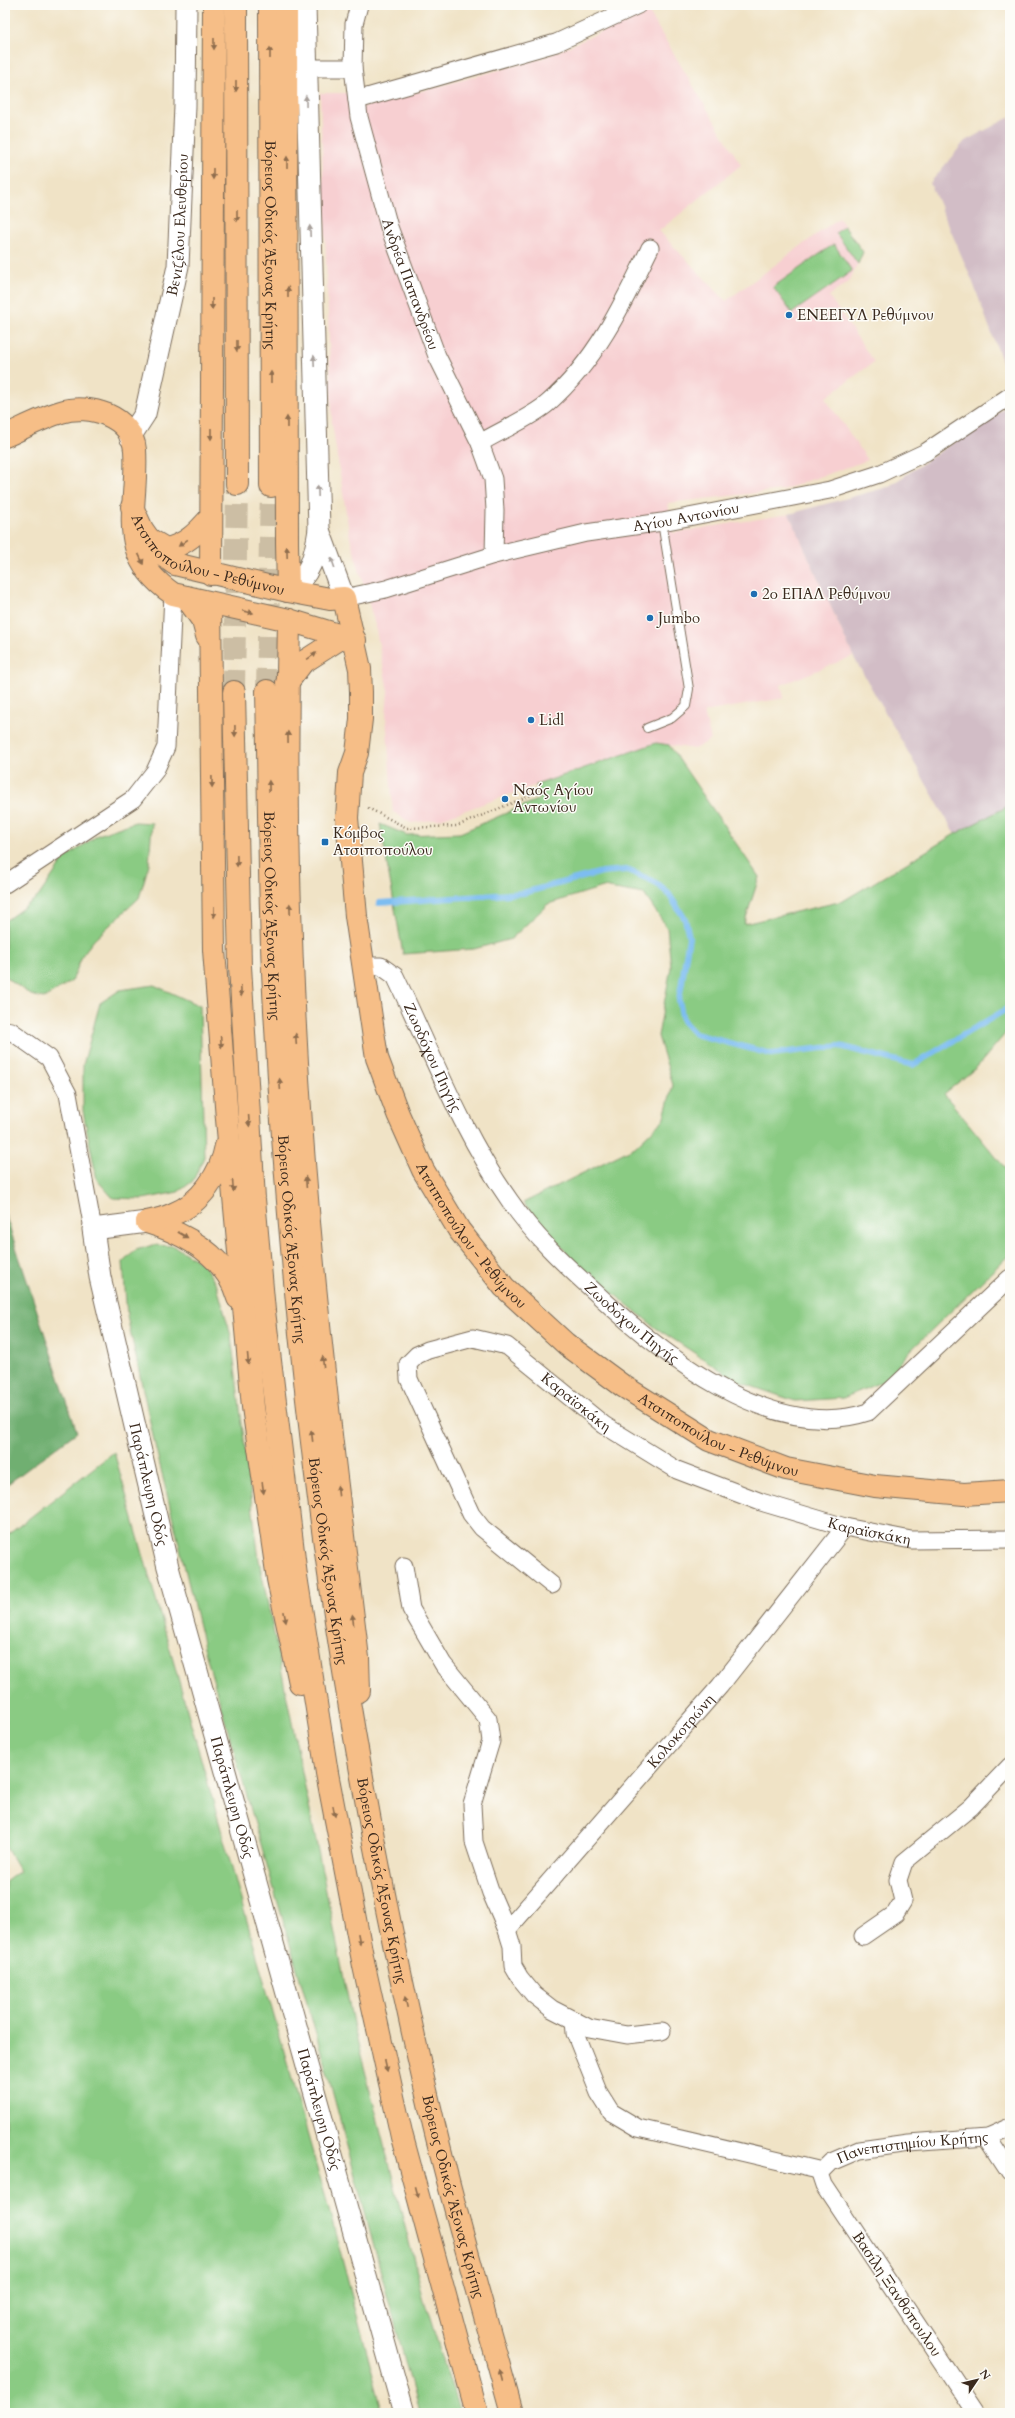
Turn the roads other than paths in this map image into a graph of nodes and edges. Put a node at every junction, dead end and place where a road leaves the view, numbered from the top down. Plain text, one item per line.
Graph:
1 (186, 5) edge
2 (214, 5) edge
3 (236, 5) edge
4 (270, 5) edge
5 (286, 5) edge
6 (305, 5) edge
7 (359, 5) edge
8 (638, 5) edge
9 (306, 68) junction
10 (353, 68) junction
11 (357, 100) junction
12 (650, 248) dead end
13 (1010, 396) edge
14 (5, 436) edge
15 (130, 437) junction
16 (480, 443) junction
17 (237, 484) tunnel mouth
18 (271, 486) tunnel mouth
19 (132, 507) junction
20 (211, 517) junction
21 (662, 522) junction
22 (319, 530) junction
23 (149, 539) junction
24 (494, 555) junction
25 (211, 574) junction
26 (288, 591) junction
27 (180, 595) junction
28 (344, 598) junction
29 (210, 603) junction
30 (289, 620) junction
31 (350, 638) junction
32 (210, 675) junction
33 (287, 683) junction
34 (267, 691) tunnel mouth
35 (234, 692) tunnel mouth
36 (647, 728) dead end
37 (5, 884) edge
38 (364, 966) junction
39 (5, 1030) edge
40 (227, 1119) junction
41 (147, 1222) junction
42 (93, 1229) junction
43 (1010, 1278) edge
44 (244, 1320) junction
45 (1010, 1491) edge
46 (845, 1527) junction
47 (1010, 1539) edge
48 (404, 1566) dead end
49 (552, 1585) dead end
50 (360, 1766) junction
51 (1010, 1766) edge
52 (327, 1773) junction
53 (507, 1930) junction
54 (863, 1936) dead end
55 (574, 2020) junction
56 (662, 2030) dead end
57 (1010, 2127) edge
58 (987, 2137) junction
59 (821, 2172) junction
60 (1010, 2172) edge
61 (404, 2413) edge
62 (477, 2413) edge
63 (512, 2413) edge
64 (976, 2413) edge

1 - 15 street, Βενιζέλου Ελευθερίου
2 -> 20 main road
3 -> 17 main road
18 -> 4 main road, Βόρειος Οδικός Άξονας Κρήτης
26 -> 5 main road
6 - 9 street
7 - 10 street, Ανδρέα Παπανδρέου
8 - 11 street
9 - 10 street
22 -> 9 street
10 - 11 street, Ανδρέα Παπανδρέου
11 - 16 street, Ανδρέα Παπανδρέου
12 - 16 street
13 - 21 street, Αγίου Αντωνίου
14 - 15 main road
15 - 19 main road
16 - 24 street, Ανδρέα Παπανδρέου
19 - 23 main road, Ατσιποπούλου - Ρεθύμνου
19 -> 27 main road, Ατσιποπούλου - Ρεθύμνου
20 -> 23 main road
20 - 25 main road
21 - 24 street, Αγίου Αντωνίου
21 - 36 lane
22 - 26 street
28 -> 22 street
23 - 25 main road, Ατσιποπούλου - Ρεθύμνου
24 - 28 street, Αγίου Αντωνίου
25 - 26 main road, Ατσιποπούλου - Ρεθύμνου
25 - 29 main road
26 - 28 main road, Ατσιποπούλου - Ρεθύμνου
26 - 30 main road
27 - 29 main road, Ατσιποπούλου - Ρεθύμνου
27 - 32 main road
27 - 37 street
28 - 31 main road, Ατσιποπούλου - Ρεθύμνου
29 -> 30 main road, Ατσιποπούλου - Ρεθύμνου
29 - 32 main road
30 - 31 main road, Ατσιποπούλου - Ρεθύμνου
30 - 33 main road
33 -> 31 main road
31 - 38 main road, Ατσιποπούλου - Ρεθύμνου
32 -> 40 main road
50 -> 33 main road
50 -> 34 main road, Βόρειος Οδικός Άξονας Κρήτης
35 -> 52 main road
38 - 43 street, Ζωοδόχου Πηγής
38 - 45 main road, Ατσιποπούλου - Ρεθύμνου
39 - 42 street
40 - 41 main road
40 -> 44 main road
41 - 42 street
41 -> 44 main road
42 - 61 street, Παράπλευρη Οδός
44 -> 52 main road
46 - 47 street, Καραϊσκάκη
46 - 49 street, Καραϊσκάκη
46 - 53 street, Κολοκοτρώνη
48 - 53 street
63 -> 50 main road, Βόρειος Οδικός Άξονας Κρήτης
51 - 54 street
52 -> 62 main road
53 - 55 street
55 - 56 street
55 - 59 street
57 - 58 street, Πανεπιστημίου Κρήτης
58 - 59 street, Πανεπιστημίου Κρήτης
58 - 60 street
59 - 64 street, Βασίλη Ξανθόπουλου

